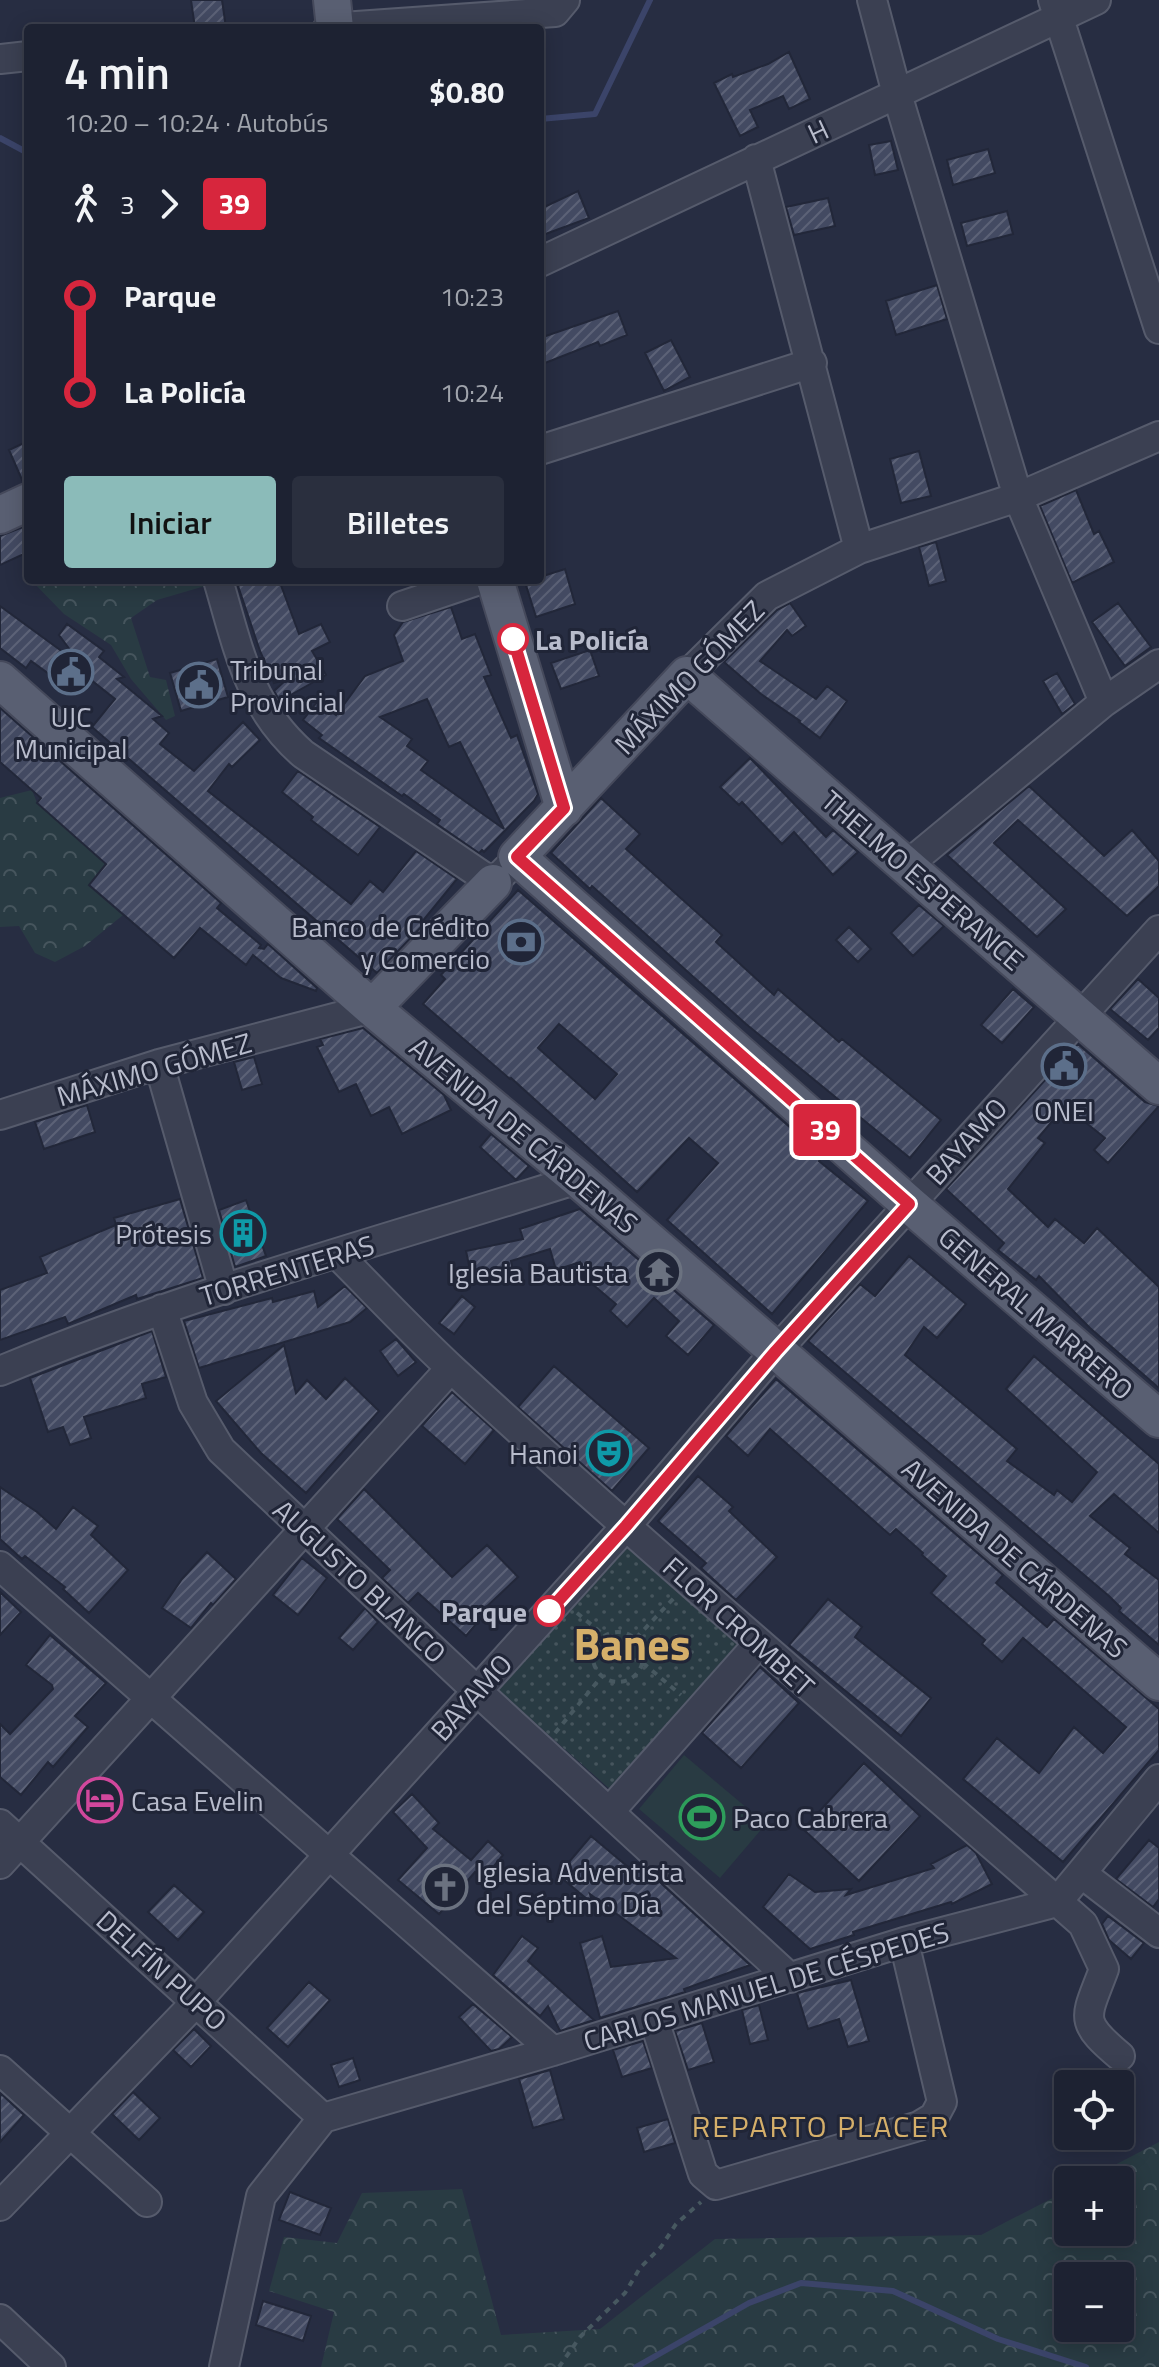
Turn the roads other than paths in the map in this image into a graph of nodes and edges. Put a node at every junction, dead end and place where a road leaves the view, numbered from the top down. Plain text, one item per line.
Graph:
1 (332, 0) edge
2 (872, 0) edge
3 (1096, 0) edge
4 (560, 6) edge
5 (1056, 9) edge
6 (335, 24) edge
7 (376, 24) edge
8 (24, 56) edge
9 (0, 59) edge
10 (897, 94) junction
11 (756, 159) junction
12 (544, 260) edge
13 (1159, 329) edge
14 (812, 363) junction
15 (1159, 436) edge
16 (544, 449) edge
17 (1018, 497) junction
18 (24, 504) edge
19 (0, 515) edge
20 (859, 549) junction
21 (219, 584) edge
22 (467, 584) edge
23 (496, 584) edge
24 (402, 606) dead end
25 (1159, 664) edge
26 (687, 675) junction
27 (0, 680) edge
28 (1104, 702) junction
29 (564, 808) junction
30 (906, 866) junction
31 (505, 870) junction
32 (1159, 930) edge
33 (372, 1008) junction
34 (1079, 1016) junction
35 (1145, 1058) edge
36 (159, 1064) junction
37 (1159, 1086) edge
38 (0, 1115) edge
39 (578, 1179) junction
40 (909, 1204) junction
41 (338, 1255) junction
42 (224, 1290) junction
43 (162, 1309) junction
44 (776, 1351) junction
45 (451, 1368) junction
46 (0, 1371) edge
47 (1159, 1419) edge
48 (626, 1526) junction
49 (306, 1529) junction
50 (0, 1566) edge
51 (758, 1644) junction
52 (1159, 1682) edge
53 (477, 1691) junction
54 (150, 1699) junction
55 (1159, 1779) edge
56 (609, 1812) junction
57 (10, 1833) edge
58 (328, 1855) junction
59 (0, 1864) edge
60 (1081, 1873) junction
61 (1057, 1902) junction
62 (1159, 1933) edge
63 (904, 1942) junction
64 (790, 1978) junction
65 (197, 2001) junction
66 (654, 2020) junction
67 (553, 2051) junction
68 (1120, 2056) dead end
69 (0, 2070) edge
70 (323, 2118) junction
71 (68, 2133) junction
72 (147, 2202) dead end
73 (0, 2206) edge
74 (0, 2319) edge
75 (51, 2367) edge
76 (224, 2367) edge

1 - 6 main road
2 - 10 street
3 - 5 street, H
4 - 7 street
5 - 10 street, H
5 - 13 street
8 - 9 street
10 - 11 street, H
10 - 17 street
11 - 12 street, H
11 - 14 street
14 - 16 street
14 - 20 street
15 - 17 street, MÁXIMO GÓMEZ
17 - 20 street, MÁXIMO GÓMEZ
17 - 28 street
18 - 19 main road
20 - 26 street, MÁXIMO GÓMEZ
21 - 31 street
22 - 24 street
23 - 29 main road
25 - 28 street
26 - 29 main road, MÁXIMO GÓMEZ
26 - 30 main road, THELMO ESPERANCE
27 - 33 main road, AVENIDA DE CÁRDENAS
28 - 30 street
29 - 31 main road, MÁXIMO GÓMEZ
30 - 34 main road, THELMO ESPERANCE
31 - 33 main road, MÁXIMO GÓMEZ
31 - 40 main road, GENERAL MARRERO
32 - 34 street, BAYAMO
33 - 36 street, MÁXIMO GÓMEZ
33 - 39 main road, AVENIDA DE CÁRDENAS
34 - 35 main road, THELMO ESPERANCE
34 - 40 street, BAYAMO
35 - 37 main road, THELMO ESPERANCE
36 - 38 street, MÁXIMO GÓMEZ
36 - 42 street
39 - 41 street, TORRENTERAS
39 - 44 main road, AVENIDA DE CÁRDENAS
40 - 44 street, BAYAMO
40 - 47 main road, GENERAL MARRERO
41 - 42 street, TORRENTERAS
41 - 45 street, FLOR CROMBET
42 - 43 street, TORRENTERAS
43 - 46 street, TORRENTERAS
43 - 49 street, AUGUSTO BLANCO
44 - 48 street, BAYAMO
44 - 52 main road, AVENIDA DE CÁRDENAS
45 - 48 street, FLOR CROMBET
45 - 49 street
48 - 51 street, FLOR CROMBET
48 - 53 street, BAYAMO
49 - 53 street, AUGUSTO BLANCO
49 - 54 street
50 - 54 street
51 - 56 street
51 - 61 street, FLOR CROMBET
53 - 56 street, AUGUSTO BLANCO
53 - 58 street, BAYAMO
54 - 57 street
54 - 58 street
55 - 60 street
56 - 64 street, AUGUSTO BLANCO
57 - 59 street
57 - 65 street, DELFÍN PUPO
58 - 65 street, BAYAMO
58 - 67 street
60 - 61 street
60 - 62 street
61 - 63 street, CARLOS MANUEL DE CÉSPEDES
61 - 68 street, FLOR CROMBET
63 - 64 street, CARLOS MANUEL DE CÉSPEDES
63 - 66 street
64 - 66 street, CARLOS MANUEL DE CÉSPEDES
65 - 70 street, DELFÍN PUPO
65 - 71 street, BAYAMO
66 - 67 street, CARLOS MANUEL DE CÉSPEDES
67 - 70 street, CARLOS MANUEL DE CÉSPEDES
69 - 71 street
70 - 76 street
71 - 72 street
71 - 73 street, BAYAMO
74 - 75 street

